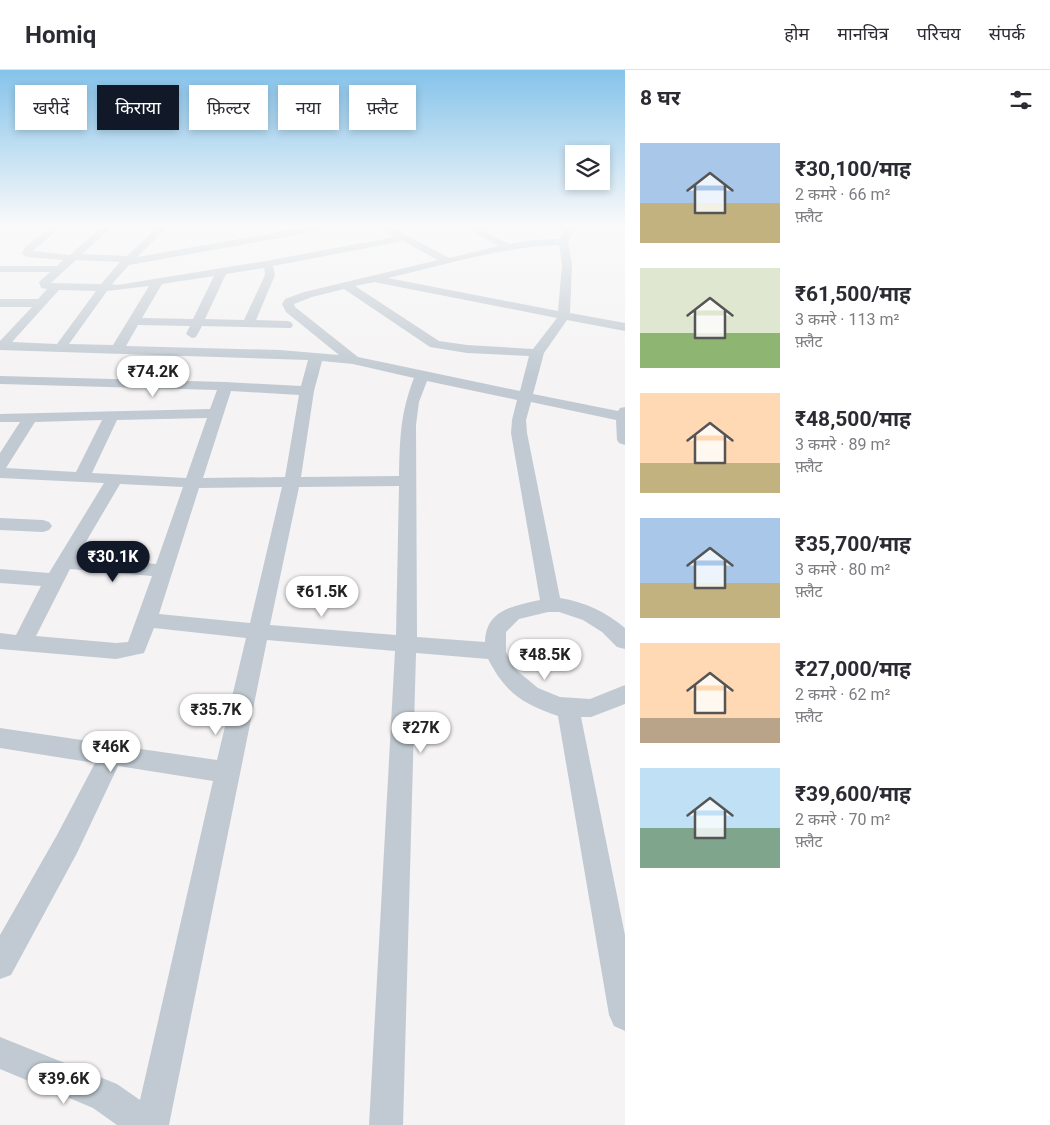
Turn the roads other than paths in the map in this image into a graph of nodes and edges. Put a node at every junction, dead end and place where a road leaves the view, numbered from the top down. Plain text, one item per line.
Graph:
1 (52, 276) edge
2 (113, 276) edge
3 (191, 276) edge
4 (219, 276) edge
5 (269, 276) edge
6 (385, 276) edge
7 (566, 276) edge
8 (373, 279) junction
9 (158, 281) junction
10 (346, 285) junction
11 (55, 288) junction
12 (104, 289) junction
13 (0, 302) edge
14 (42, 303) junction
15 (290, 310) junction
16 (564, 316) junction
17 (135, 321) junction
18 (197, 322) junction
19 (248, 324) junction
20 (287, 325) junction
21 (625, 327) edge
22 (1, 346) edge
23 (37, 348) junction
24 (60, 348) junction
25 (118, 350) junction
26 (184, 352) junction
27 (537, 353) junction
28 (280, 354) junction
29 (316, 357) junction
30 (353, 360) junction
31 (422, 376) junction
32 (5, 380) edge
33 (225, 386) junction
34 (307, 391) junction
35 (526, 396) junction
36 (216, 413) junction
37 (624, 415) edge
38 (111, 416) junction
39 (0, 418) edge
40 (30, 418) junction
41 (625, 440) edge
42 (1, 466) edge
43 (81, 478) junction
44 (114, 480) junction
45 (408, 481) junction
46 (292, 482) junction
47 (194, 483) junction
48 (0, 524) edge
49 (43, 526) dead end
50 (65, 562) junction
51 (164, 570) junction
52 (0, 576) edge
53 (54, 580) junction
54 (551, 605) junction
55 (147, 620) junction
56 (260, 632) junction
57 (0, 640) edge
58 (625, 641) edge
59 (22, 642) junction
60 (406, 642) junction
61 (494, 651) junction
62 (625, 694) edge
63 (568, 708) junction
64 (2, 743) edge
65 (112, 754) junction
66 (227, 772) junction
67 (0, 964) edge
68 (625, 1015) edge
69 (0, 1053) edge
70 (146, 1125) edge
71 (152, 1125) edge
72 (386, 1125) edge

1 - 11 street
2 - 12 street
3 - 9 street
4 - 18 street
5 - 19 street
6 - 8 street
7 - 16 street
8 - 10 street
8 - 16 street
9 - 12 street
9 - 17 street
10 - 15 street
10 - 27 street
11 - 12 street
11 - 14 street
12 - 24 street
13 - 14 street
14 - 22 street
15 - 20 street
15 - 30 street
16 - 21 street
16 - 27 street
17 - 18 street
17 - 25 street
18 - 19 street
18 - 26 street
19 - 20 street
20 - 28 street
22 - 23 street
23 - 24 street
23 - 32 street
24 - 25 street
25 - 26 street
26 - 28 street
27 - 35 street
28 - 29 street
29 - 30 street
29 - 34 street
30 - 31 street
31 - 35 street
31 - 45 street
32 - 33 street
33 - 34 street
33 - 36 street
34 - 46 street
35 - 37 street
35 - 54 street
36 - 38 street
36 - 47 street
37 - 41 street
38 - 40 street
38 - 43 street
39 - 40 street
40 - 42 street
42 - 43 street
43 - 44 street
44 - 47 street
44 - 50 street
45 - 46 street
45 - 60 street
46 - 47 street
46 - 56 street
47 - 51 street
48 - 49 street
50 - 51 street
50 - 53 street
51 - 55 street
52 - 53 street
53 - 59 street
54 - 58 street
54 - 61 street
55 - 56 street
55 - 59 street
56 - 60 street
56 - 66 street
57 - 59 street
60 - 61 street
60 - 72 street
61 - 63 street
62 - 63 street
63 - 68 street
64 - 65 street
65 - 66 street
65 - 67 street
66 - 71 street
69 - 70 street

